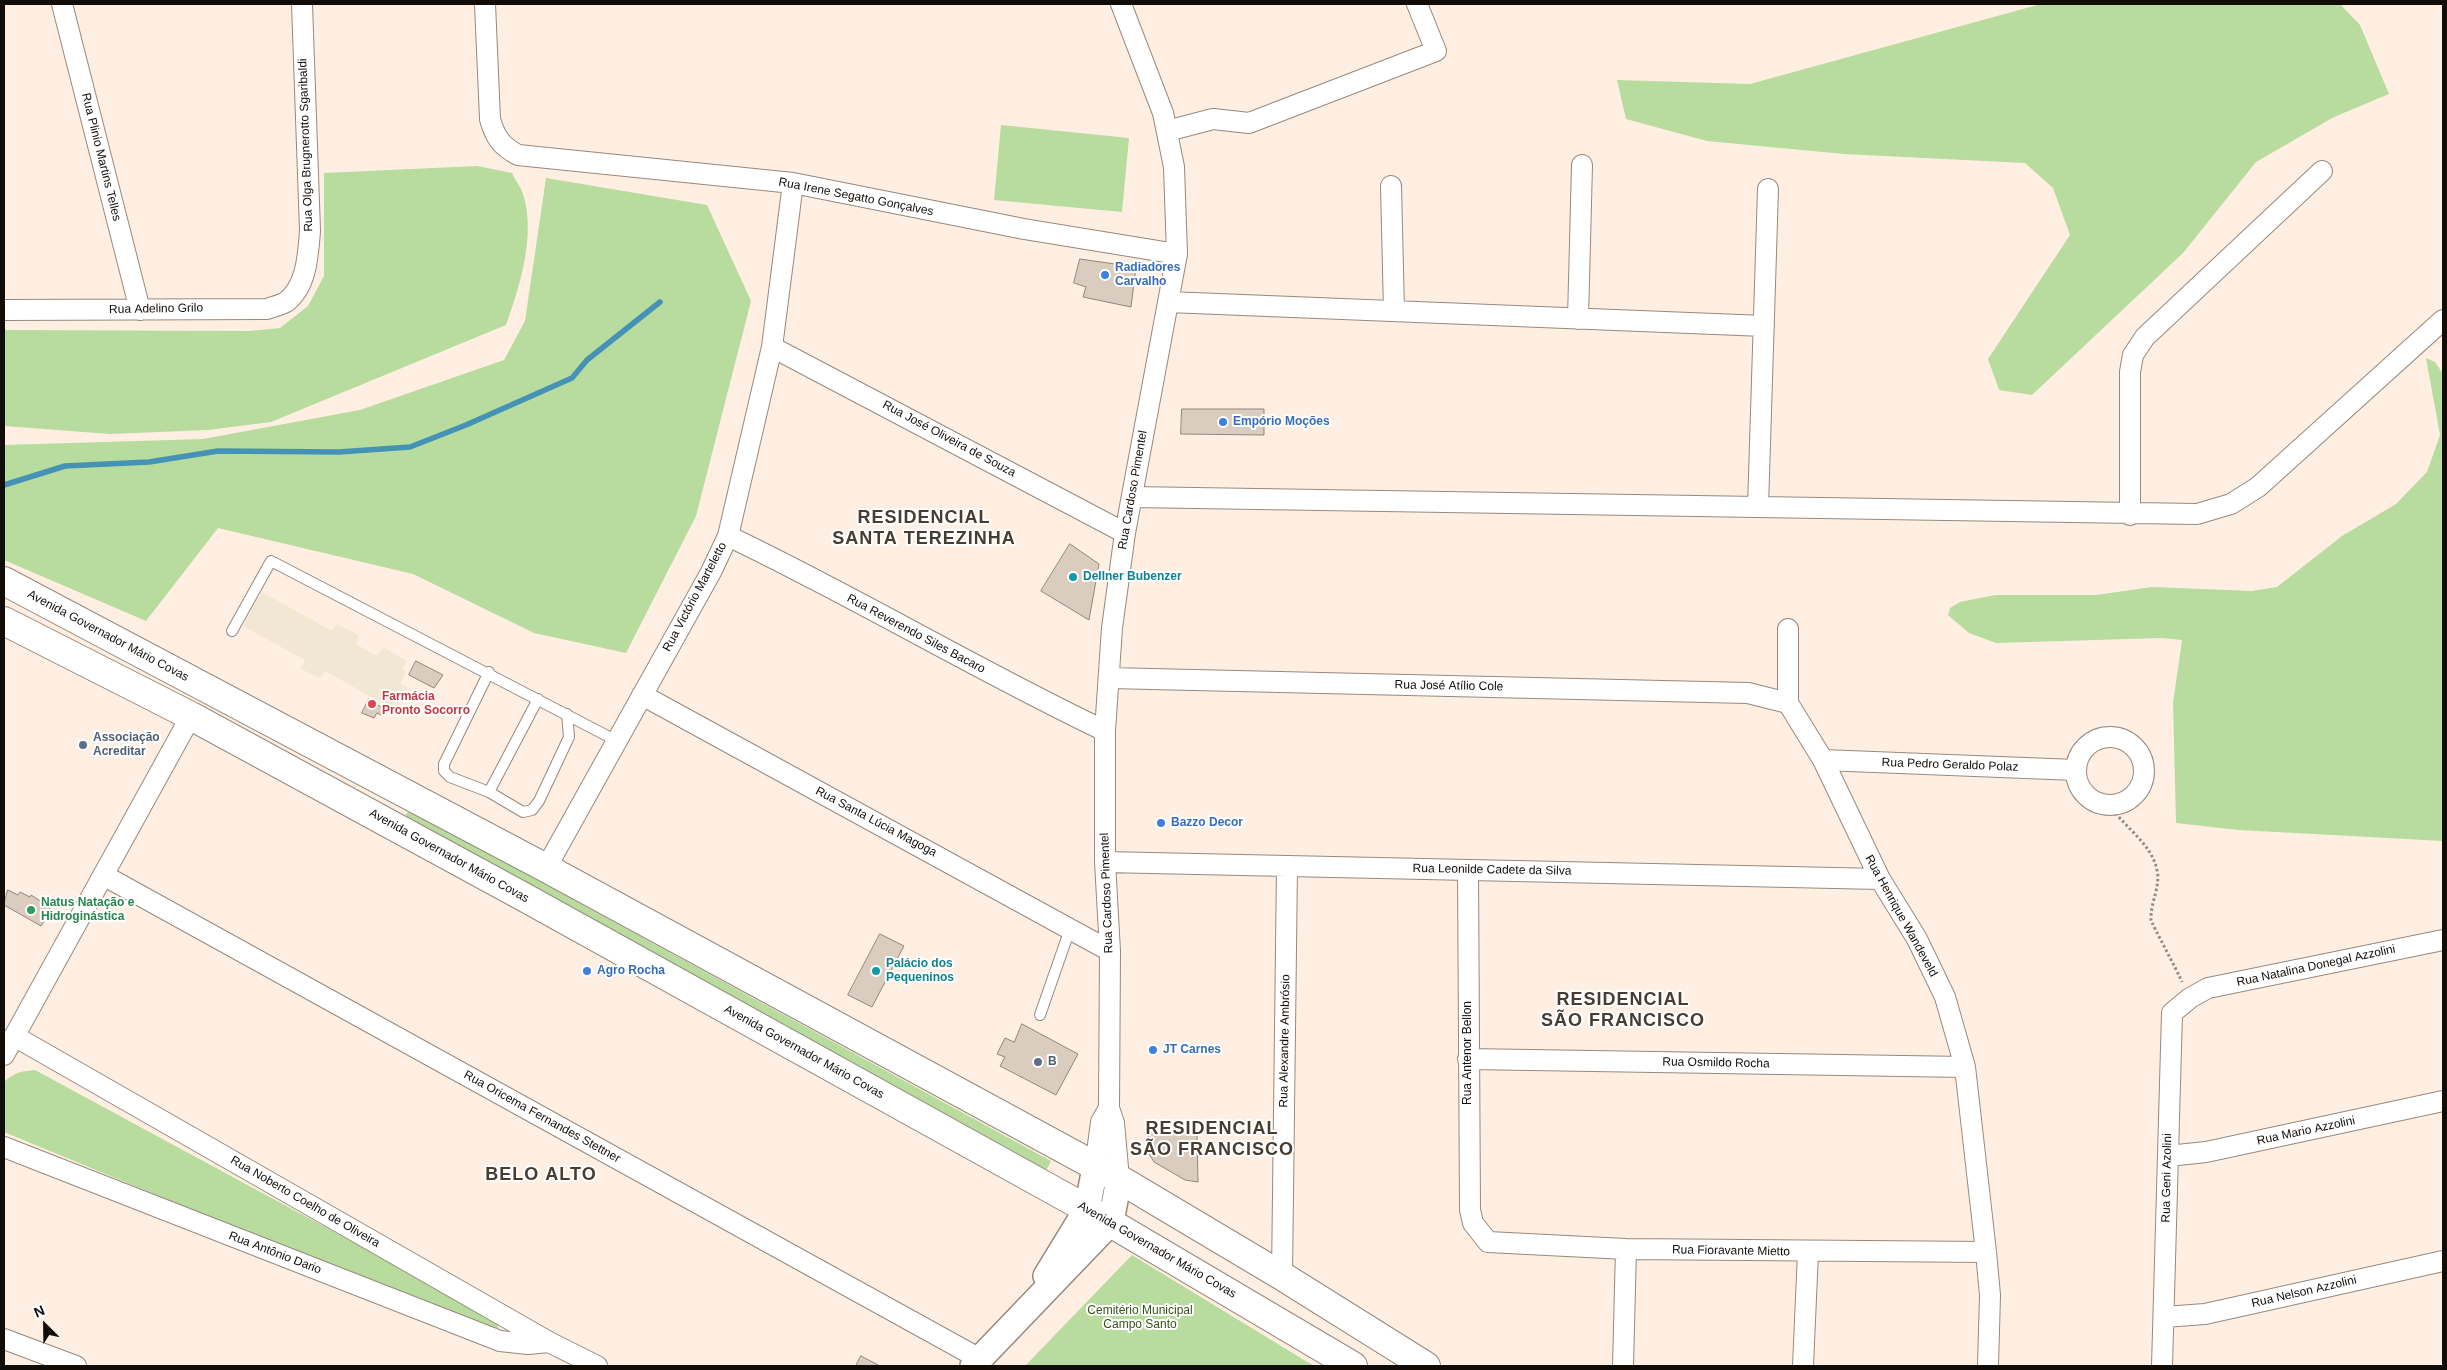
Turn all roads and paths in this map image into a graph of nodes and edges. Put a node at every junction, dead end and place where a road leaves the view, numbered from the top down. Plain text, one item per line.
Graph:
1 (62, 4) edge
2 (302, 4) edge
3 (485, 4) edge
4 (1121, 4) edge
5 (1417, 4) edge
6 (1166, 131) junction
7 (1582, 165) dead end
8 (2322, 171) dead end
9 (793, 183) junction
10 (1391, 186) dead end
11 (1768, 190) dead end
12 (1177, 254) junction
13 (300, 285) joint
14 (1168, 302) junction
15 (4, 310) edge
16 (140, 310) junction
17 (1394, 311) junction
18 (1578, 318) junction
19 (2443, 320) edge
20 (1764, 326) junction
21 (772, 347) junction
22 (1132, 497) junction
23 (1758, 507) junction
24 (2130, 515) junction
25 (1125, 533) junction
26 (728, 536) junction
27 (4, 581) edge
28 (4, 621) edge
29 (1788, 629) dead end
30 (232, 631) dead end
31 (488, 672) junction
32 (1109, 678) junction
33 (642, 695) junction
34 (538, 699) junction
35 (1788, 703) junction
36 (567, 714) junction
37 (191, 716) junction
38 (1106, 731) junction
39 (616, 741) junction
40 (249, 747) junction
41 (1823, 760) junction
42 (2076, 770) junction
43 (372, 776) junction
44 (489, 792) junction
45 (2110, 805) junction
46 (1105, 862) junction
47 (1287, 866) junction
48 (546, 868) junction
49 (1468, 870) junction
50 (103, 875) junction
51 (1880, 879) junction
52 (1070, 929) junction
53 (2443, 940) edge
54 (1110, 951) junction
55 (2190, 998) junction
56 (1040, 1016) dead end
57 (14, 1036) junction
58 (4, 1055) edge
59 (1468, 1059) junction
60 (1965, 1067) junction
61 (2443, 1101) edge
62 (4, 1147) edge
63 (2168, 1156) junction
64 (1107, 1174) junction
65 (1087, 1209) junction
66 (1111, 1222) junction
67 (1479, 1233) joint
68 (1626, 1249) junction
69 (1808, 1252) junction
70 (1986, 1252) junction
71 (2443, 1261) edge
72 (1282, 1276) junction
73 (1041, 1295) junction
74 (2164, 1317) junction
75 (4, 1339) edge
76 (549, 1342) junction
77 (977, 1362) edge
78 (76, 1366) edge
79 (596, 1366) edge
80 (1353, 1366) edge
81 (1426, 1366) edge
82 (1623, 1366) edge
83 (1803, 1366) edge
84 (1988, 1366) edge
85 (2162, 1366) edge

1 - 16 street, Rua Plinio Martins Telles
2 - 13 street, Rua Olga Brugnerotto Sgaribaldi
3 - 9 street, Rua Irene Segatto Gonçalves
4 - 6 street, Rua Cardoso Pimentel
5 - 6 street
6 - 12 street, Rua Cardoso Pimentel
7 - 18 street
8 - 24 street
9 - 12 street, Rua Irene Segatto Gonçalves
9 - 21 street, Rua Victório Marteletto
10 - 17 street
11 - 20 street
12 - 14 street, Rua Cardoso Pimentel
13 - 16 street, Rua Adelino Grilo
14 - 17 street
14 - 22 street, Rua Cardoso Pimentel
15 - 16 street, Rua Adelino Grilo
17 - 18 street
18 - 20 street
19 - 24 street
20 - 23 street
21 - 25 street, Rua José Oliveira de Souza
21 - 26 street, Rua Victório Marteletto
22 - 23 street
22 - 25 street, Rua Cardoso Pimentel
23 - 24 street
25 - 32 street, Rua Cardoso Pimentel
26 - 33 street, Rua Victório Marteletto
26 - 38 street, Rua Reverendo Siles Bacaro
27 - 43 main road, Avenida Governador Mário Covas
28 - 37 main road, Avenida Governador Mário Covas
29 - 35 street
30 - 31 lane
31 - 34 lane
31 - 44 lane
32 - 35 street, Rua José Atílio Cole
32 - 38 street, Rua Cardoso Pimentel
33 - 39 street, Rua Victório Marteletto
33 - 52 street, Rua Santa Lúcia Magoga
34 - 36 lane
34 - 44 lane
35 - 41 street, Rua Henrique Wandeveld
36 - 39 lane
36 - 44 lane
37 - 40 main road, Avenida Governador Mário Covas
37 - 50 street
38 - 46 street, Rua Cardoso Pimentel
39 - 48 street, Rua Victório Marteletto
40 - 43 main road, Avenida Governador Mário Covas
40 - 65 main road, Avenida Governador Mário Covas
41 - 42 street, Rua Pedro Geraldo Polaz
41 - 51 street, Rua Henrique Wandeveld
42 - 45 street
42 - 45 street
43 - 48 main road, Avenida Governador Mário Covas
45 - 55 path
46 - 47 street, Rua Leonilde Cadete da Silva
46 - 54 street, Rua Cardoso Pimentel
47 - 49 street, Rua Leonilde Cadete da Silva
47 - 72 street, Rua Alexandre Ambrósio
48 - 64 main road, Avenida Governador Mário Covas
49 - 51 street, Rua Leonilde Cadete da Silva
49 - 59 street, Rua Antenor Bellon
50 - 57 street
50 - 77 street, Rua Oricema Fernandes Stettner
51 - 60 street, Rua Henrique Wandeveld
52 - 54 street, Rua Santa Lúcia Magoga
52 - 56 lane
53 - 55 street, Rua Natalina Donegal Azzolini
54 - 64 street, Rua Cardoso Pimentel
55 - 63 street, Rua Geni Azolini
57 - 58 street
57 - 76 street, Rua Noberto Coelho de Oliveira
59 - 60 street, Rua Osmildo Rocha
59 - 67 street, Rua Antenor Bellon
60 - 70 street, Rua Henrique Wandeveld
61 - 63 street, Rua Mario Azzolini
62 - 76 street, Rua Antônio Dario
63 - 74 street, Rua Geni Azolini
64 - 65 street, Rua Cardoso Pimentel
64 - 66 street, Rua Cardoso Pimentel
64 - 72 main road, Avenida Governador Mário Covas
65 - 66 main road, Avenida Governador Mário Covas
65 - 73 street, Rua Cardoso Pimentel
66 - 73 street, Rua Cardoso Pimentel
66 - 80 main road, Avenida Governador Mário Covas
67 - 68 street, Rua Fioravante Mietto
68 - 69 street, Rua Fioravante Mietto
68 - 82 street
69 - 70 street, Rua Fioravante Mietto
69 - 83 street
70 - 84 street, Rua Henrique Wandeveld
71 - 74 street, Rua Nelson Azzolini
72 - 81 main road, Avenida Governador Mário Covas
73 - 77 street, Rua Cardoso Pimentel
74 - 85 street, Rua Geni Azolini
75 - 78 street
76 - 79 street, Rua Noberto Coelho de Oliveira

